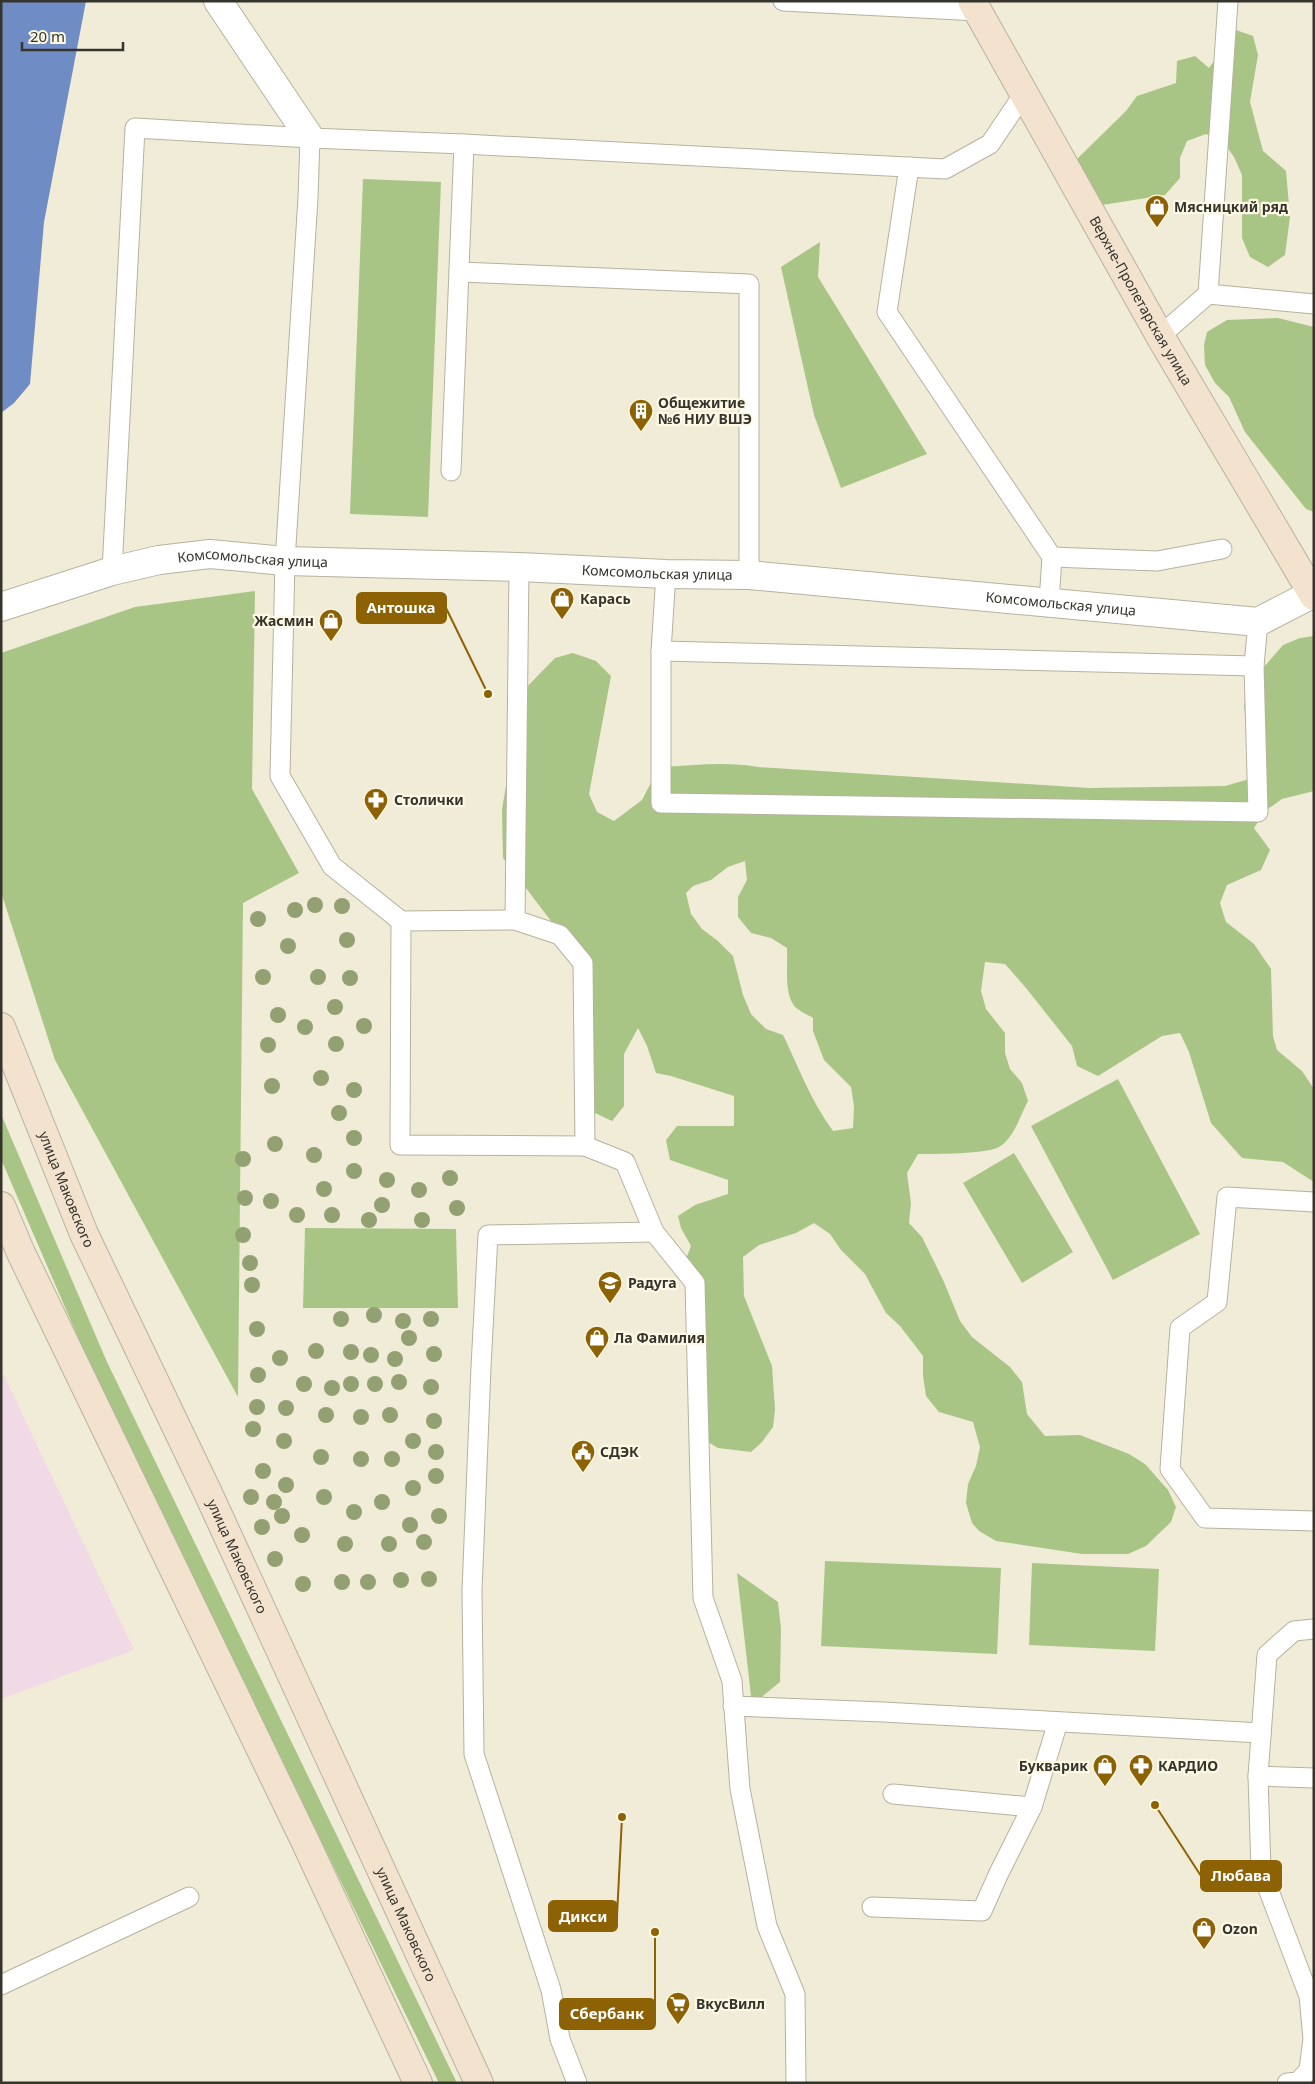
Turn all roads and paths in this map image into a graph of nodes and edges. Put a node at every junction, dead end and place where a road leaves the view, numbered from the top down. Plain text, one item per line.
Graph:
1 (218, 1) edge
2 (783, 1) edge
3 (1228, 1) edge
4 (975, 6) edge
5 (1023, 95) junction
6 (310, 138) junction
7 (464, 144) junction
8 (909, 167) junction
9 (459, 272) junction
10 (1208, 294) junction
11 (1314, 304) edge
12 (1160, 336) junction
13 (451, 471) dead end
14 (1222, 549) dead end
15 (1052, 557) junction
16 (285, 561) junction
17 (1303, 562) edge
18 (518, 567) junction
19 (112, 571) junction
20 (666, 574) junction
21 (748, 576) junction
22 (1313, 595) edge
23 (1049, 602) junction
24 (1, 607) edge
25 (1258, 622) junction
26 (661, 651) junction
27 (1254, 666) junction
28 (515, 920) junction
29 (401, 921) junction
30 (1, 1027) edge
31 (585, 1146) junction
32 (1314, 1202) edge
33 (1, 1206) edge
34 (654, 1232) junction
35 (1314, 1521) edge
36 (1314, 1629) edge
37 (734, 1706) junction
38 (1058, 1722) junction
39 (1261, 1734) junction
40 (1258, 1776) junction
41 (1314, 1778) edge
42 (893, 1794) dead end
43 (1032, 1807) junction
44 (188, 1897) dead end
45 (872, 1907) dead end
46 (1, 1985) edge
47 (418, 2083) edge
48 (479, 2083) edge
49 (577, 2083) edge
50 (796, 2083) edge
51 (1287, 2083) edge

1 - 6 street
2 - 4 lane
3 - 10 lane
4 - 5 main road, Верхне-Пролетарская улица
5 - 8 lane
5 - 12 main road, Верхне-Пролетарская улица
6 - 7 lane
6 - 16 lane
6 - 19 lane
7 - 8 lane
7 - 9 lane
8 - 15 lane
9 - 13 lane
9 - 21 lane
10 - 11 lane
10 - 12 lane
12 - 17 main road, Верхне-Пролетарская улица
14 - 15 lane
15 - 23 lane
16 - 18 street, Комсомольская улица
16 - 19 street, Комсомольская улица
16 - 29 lane
17 - 22 main road, Верхне-Пролетарская улица
18 - 20 street, Комсомольская улица
18 - 28 lane
19 - 24 street, Комсомольская улица
20 - 21 street, Комсомольская улица
20 - 26 lane
21 - 23 street, Комсомольская улица
22 - 25 street
23 - 25 street, Комсомольская улица
25 - 27 lane
26 - 27 lane
26 - 27 lane
28 - 29 lane
28 - 31 lane
29 - 31 lane
30 - 48 main road, улица Маковского
31 - 34 lane
32 - 35 lane
33 - 47 main road
34 - 37 lane
34 - 49 lane
36 - 39 lane
37 - 38 lane
37 - 50 lane
38 - 39 lane
38 - 43 lane
39 - 40 lane
40 - 41 lane
40 - 51 lane
42 - 43 lane
43 - 45 lane
44 - 46 lane

